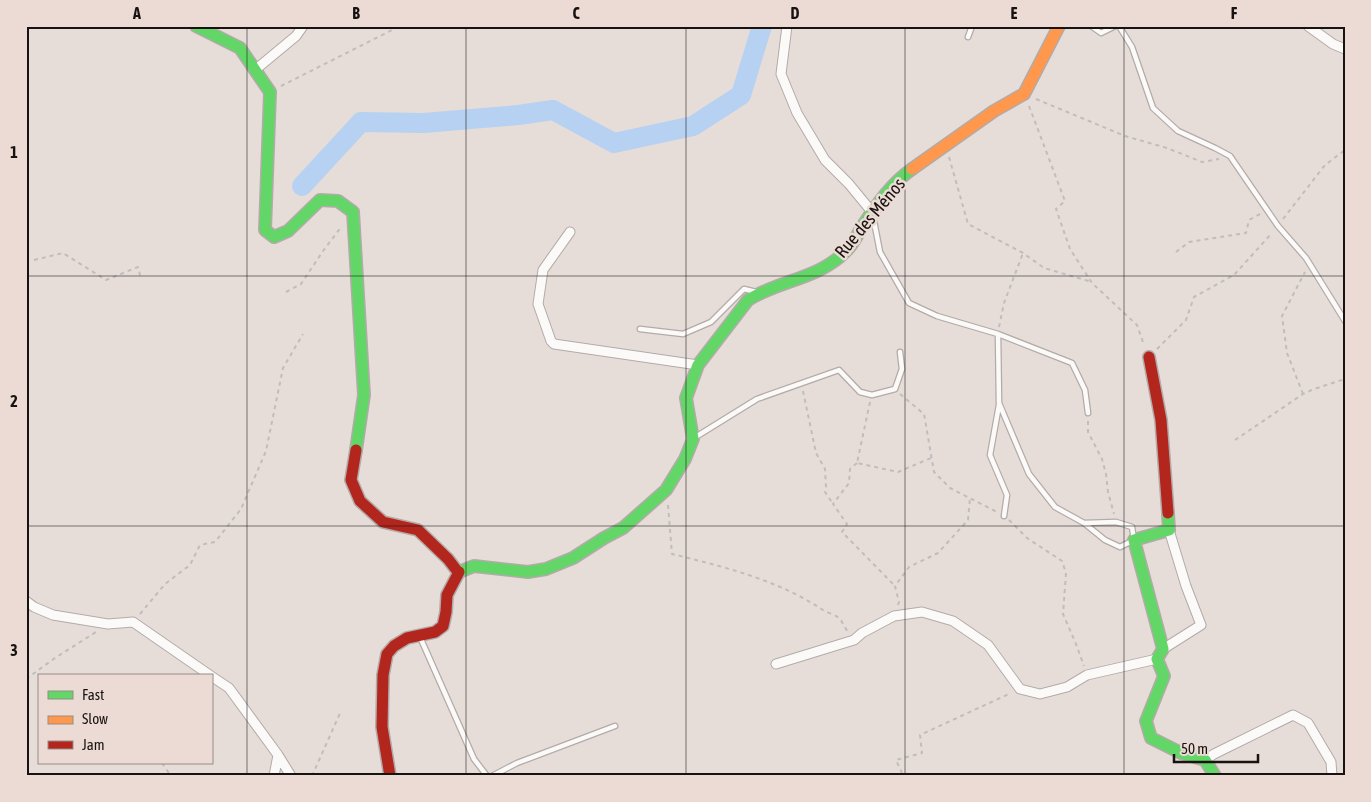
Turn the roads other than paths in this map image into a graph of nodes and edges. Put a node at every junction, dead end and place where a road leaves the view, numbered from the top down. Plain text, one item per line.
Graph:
1 (196, 26) edge
2 (303, 26) edge
3 (787, 26) edge
4 (972, 26) edge
5 (1059, 26) edge
6 (1091, 26) edge
7 (1117, 26) edge
8 (1308, 26) edge
9 (968, 37) dead end
10 (1345, 49) edge
11 (255, 70) junction
12 (872, 212) junction
13 (570, 232) dead end
14 (759, 293) junction
15 (1345, 321) edge
16 (640, 329) dead end
17 (998, 334) junction
18 (900, 352) dead end
19 (1149, 357) road end
20 (698, 365) junction
21 (999, 403) junction
22 (1088, 413) road end
23 (693, 439) junction
24 (1004, 516) road end
25 (1084, 523) junction
26 (1170, 530) junction
27 (1134, 540) junction
28 (458, 572) junction
29 (26, 601) edge
30 (419, 636) junction
31 (1163, 649) junction
32 (1157, 659) junction
33 (776, 664) dead end
34 (208, 674) edge
35 (212, 677) edge
36 (615, 726) dead end
37 (278, 755) junction
38 (1205, 760) junction
39 (274, 776) edge
40 (291, 776) edge
41 (390, 776) edge
42 (487, 776) edge
43 (492, 776) edge
44 (1215, 776) edge
45 (1332, 776) edge

1 - 11 street
2 - 11 street
3 - 12 street
4 - 9 lane
5 - 12 street, Rue des Ménos
6 - 7 lane
7 - 15 lane
8 - 10 street
11 - 28 street
12 - 14 street, Rue des Ménos
12 - 17 lane
13 - 20 street
14 - 16 lane
14 - 20 street, Rue des Ménos
17 - 21 lane
17 - 22 lane
18 - 23 lane
19 - 26 street
20 - 23 street, Rue des Ménos
21 - 24 lane
21 - 25 lane
23 - 28 street
25 - 27 lane
25 - 27 lane
26 - 27 street
26 - 31 street
27 - 31 street
28 - 30 street
29 - 34 street
30 - 41 street
30 - 42 lane
31 - 32 street
32 - 33 street
32 - 38 street
35 - 37 street
36 - 43 lane
37 - 39 street
37 - 40 street
38 - 44 street
38 - 45 street

